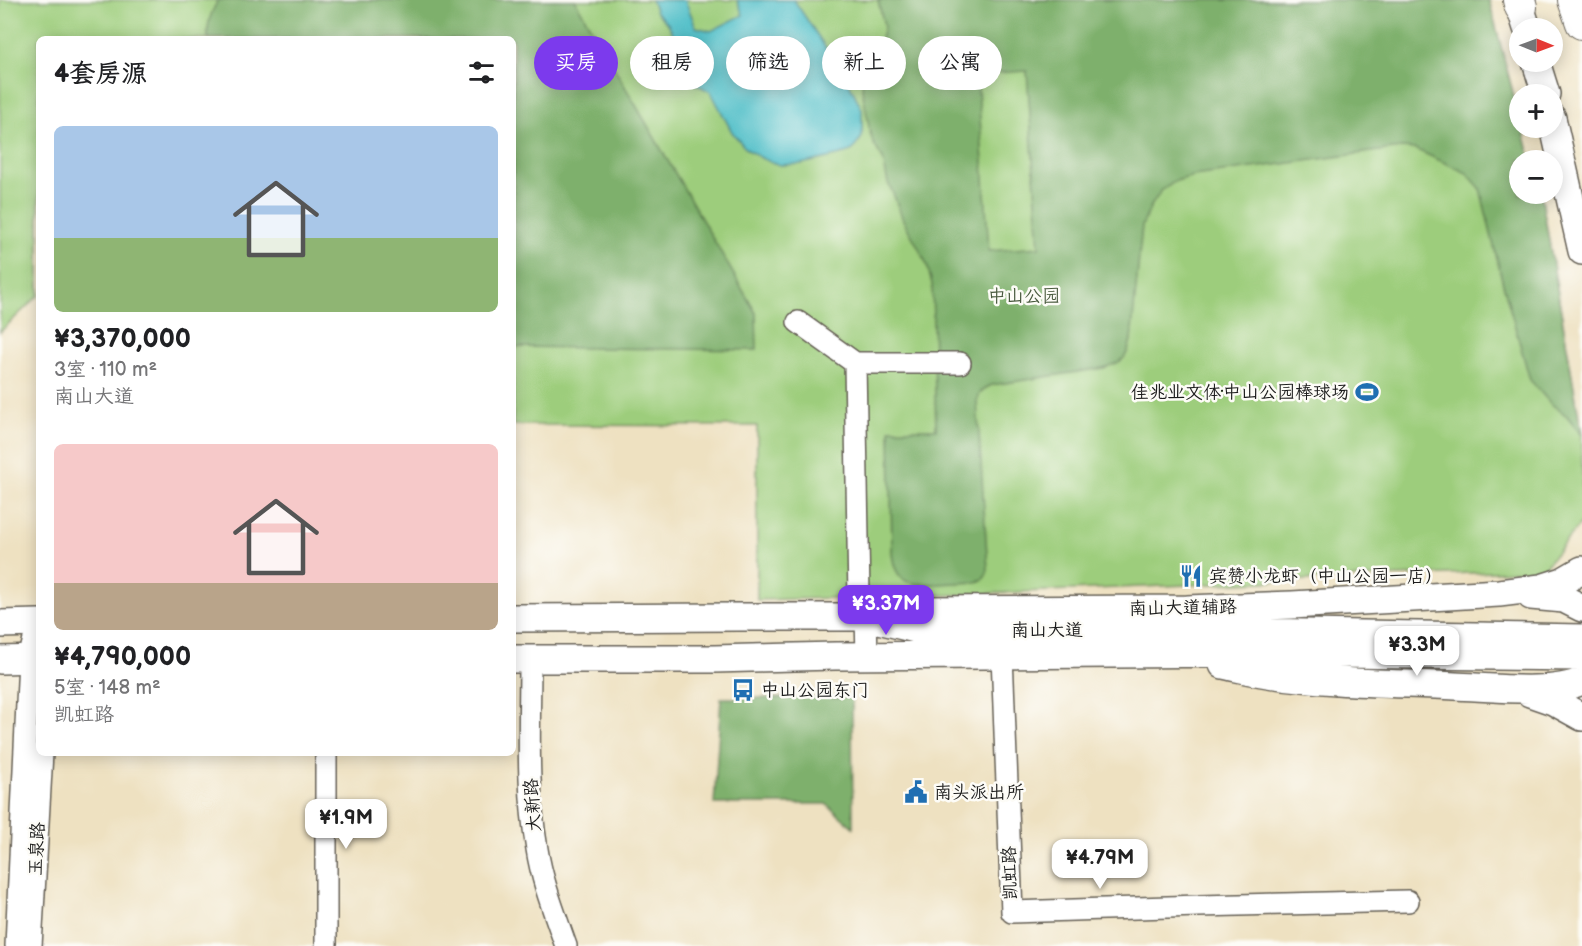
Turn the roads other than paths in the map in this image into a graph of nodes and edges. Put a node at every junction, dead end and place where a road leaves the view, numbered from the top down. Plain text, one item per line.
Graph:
1 (1574, 0) edge
2 (1582, 23) edge
3 (1557, 138) edge
4 (1582, 251) edge
5 (798, 322) dead end
6 (855, 363) junction
7 (960, 363) dead end
8 (1582, 570) edge
9 (1499, 593) junction
10 (1582, 608) edge
11 (866, 617) junction
12 (516, 618) edge
13 (0, 624) edge
14 (36, 624) edge
15 (1582, 638) edge
16 (1162, 642) junction
17 (1253, 642) junction
18 (1002, 655) junction
19 (867, 656) junction
20 (1582, 657) edge
21 (34, 659) edge
22 (521, 659) edge
23 (0, 660) edge
24 (1582, 681) edge
25 (1511, 689) junction
26 (1582, 717) edge
27 (42, 756) edge
28 (326, 756) edge
29 (1408, 901) dead end
30 (16, 946) edge
31 (32, 946) edge
32 (326, 946) edge
33 (566, 946) edge

1 - 2 highway
3 - 4 main road
5 - 6 street
6 - 7 street
6 - 11 street
8 - 9 main road
9 - 10 main road
9 - 11 main road, 南山大道辅路
11 - 12 main road, 南山大道
11 - 16 main road, 南山大道
11 - 19 street
13 - 14 main road
15 - 17 main road, 南山大道
16 - 17 main road, 南山大道
16 - 18 main road, 南山大道
16 - 25 main road
17 - 20 main road, 南山大道
18 - 19 main road, 南山大道
18 - 29 street, 凯虹路
19 - 22 main road, 南山大道
21 - 23 main road
21 - 30 street, 玉泉路
22 - 33 street, 大新路
24 - 25 main road
25 - 26 main road
27 - 31 street, 玉泉路
28 - 32 street

